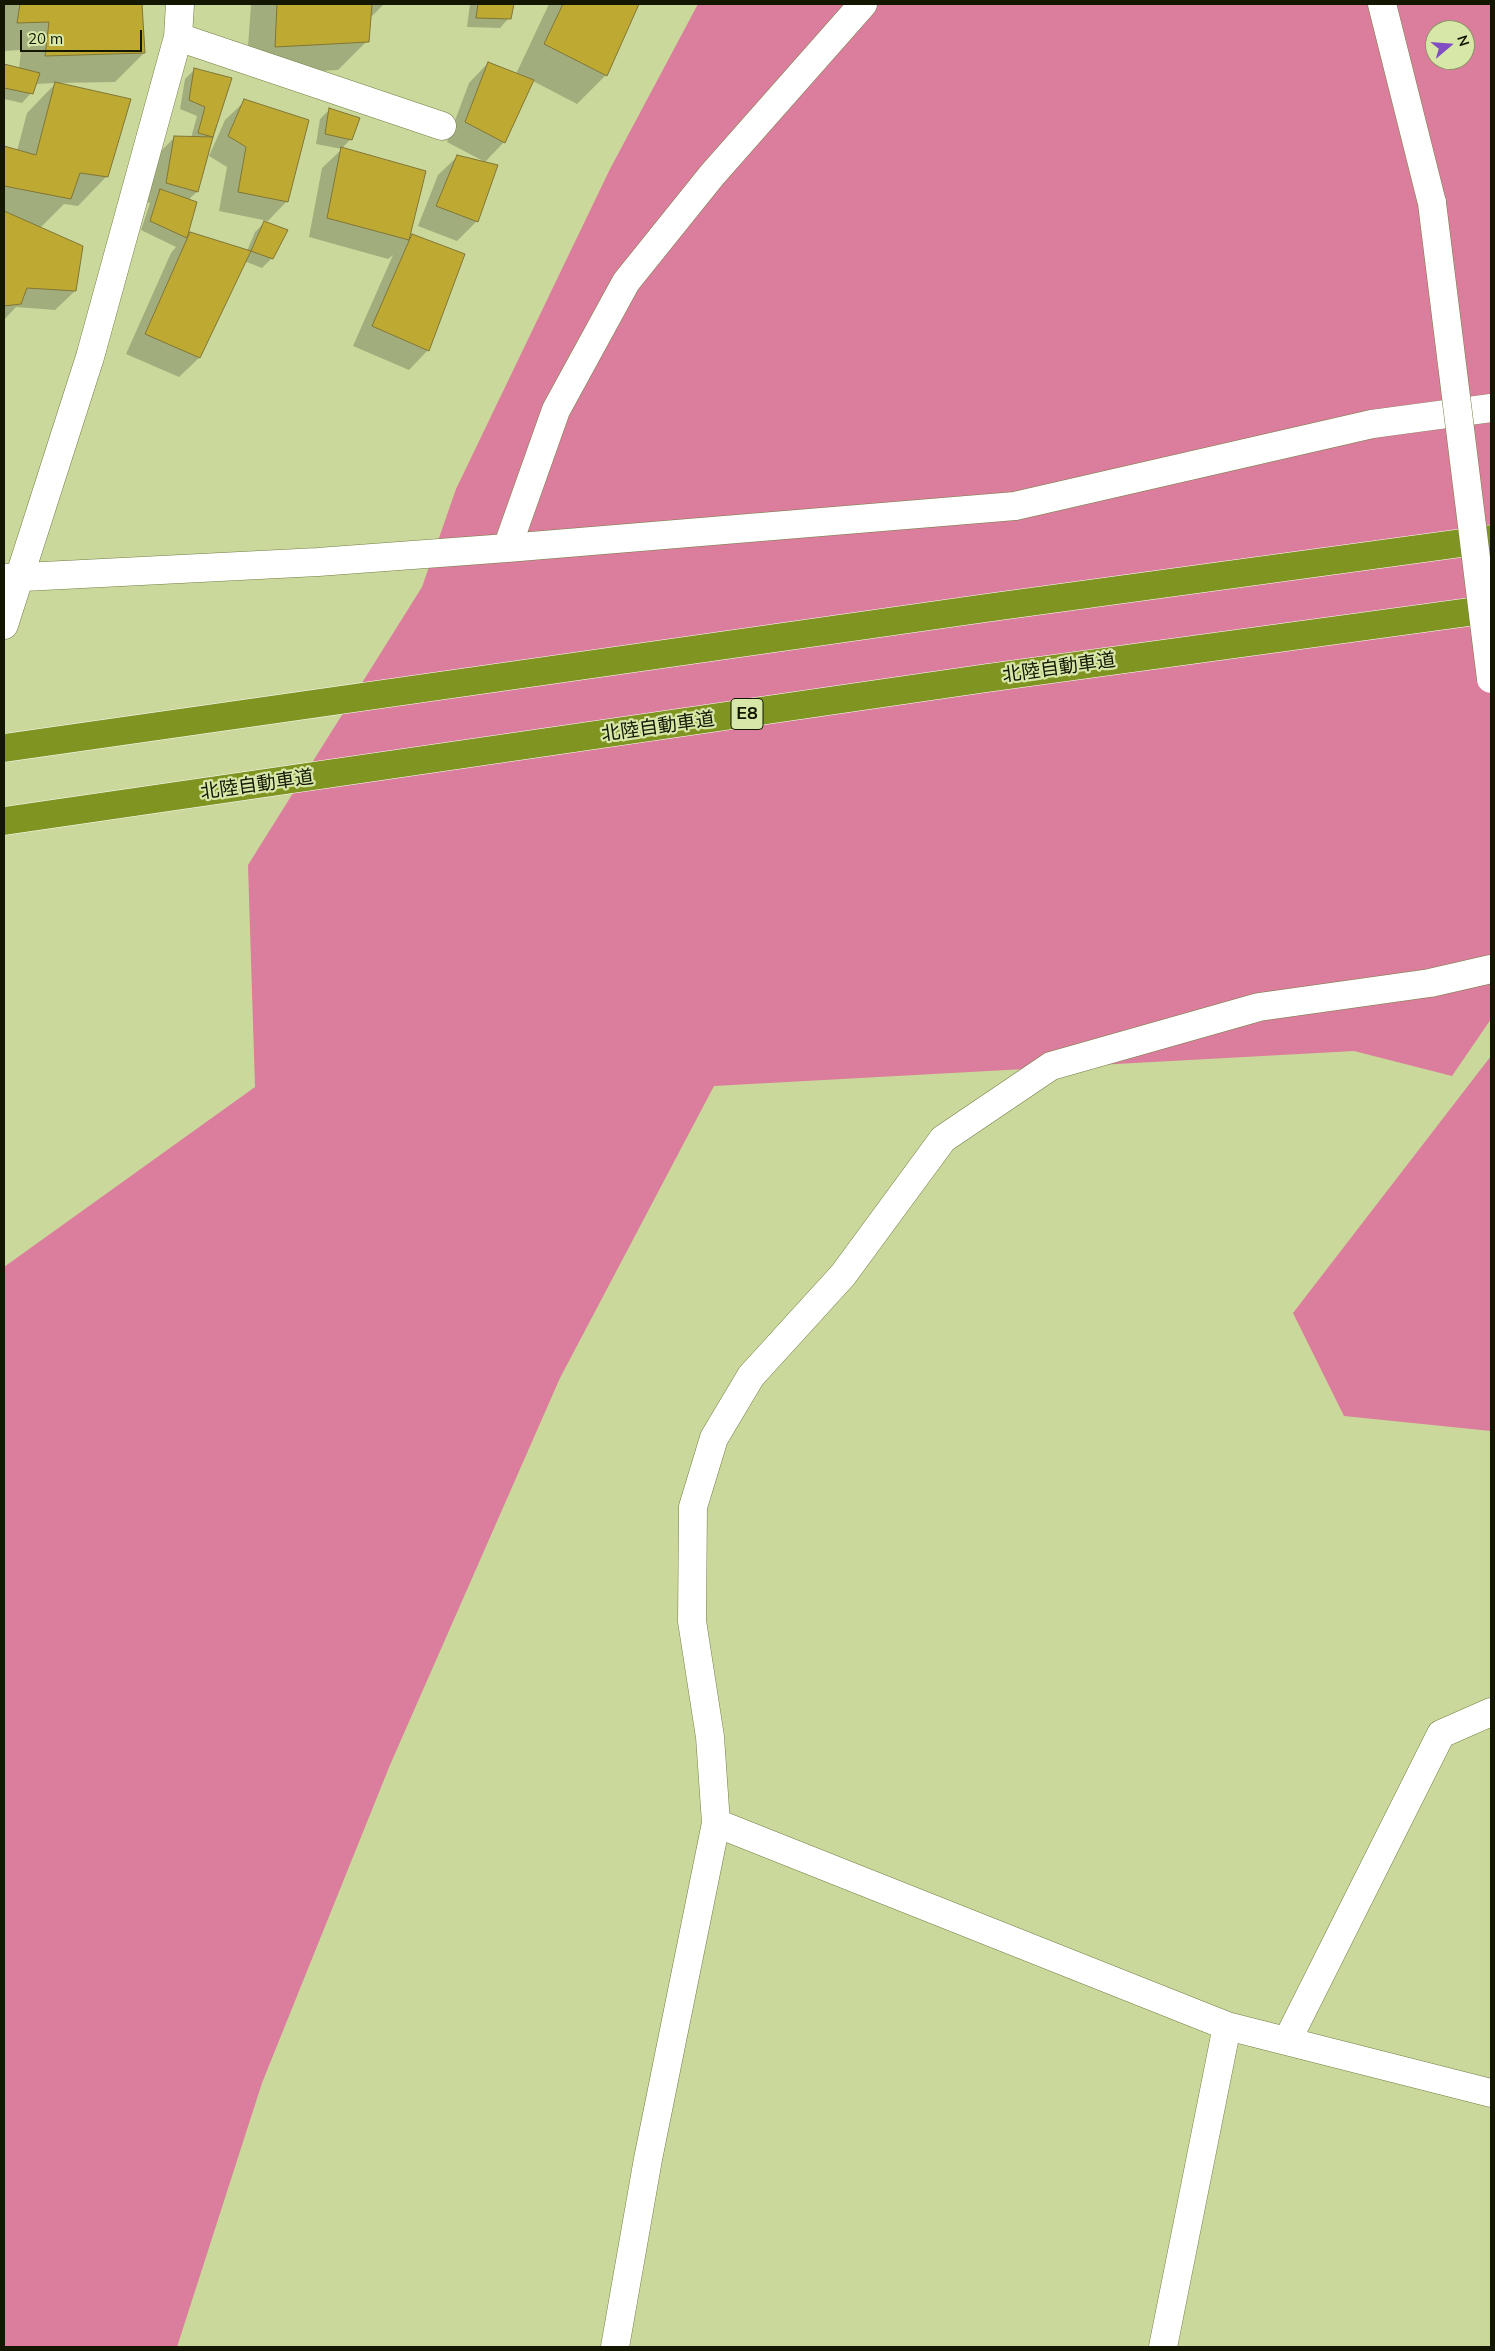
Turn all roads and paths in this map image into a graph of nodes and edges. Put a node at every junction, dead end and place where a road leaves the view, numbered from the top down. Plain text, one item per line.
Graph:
1 (180, 4) edge
2 (864, 4) edge
3 (1382, 4) edge
4 (178, 37) junction
5 (442, 126) dead end
6 (1491, 408) edge
7 (1491, 539) edge
8 (508, 548) junction
9 (11, 577) edge
10 (1491, 609) edge
11 (4, 625) edge
12 (1491, 679) edge
13 (4, 748) edge
14 (4, 821) edge
15 (1491, 969) edge
16 (1491, 1712) edge
17 (716, 1823) junction
18 (1227, 2026) junction
19 (1287, 2041) junction
20 (1491, 2093) edge
21 (615, 2347) edge
22 (1164, 2347) edge

1 - 4 street
2 - 8 street
3 - 12 street, bridge
4 - 5 street
4 - 9 street
6 - 8 street
7 - 13 highway
8 - 9 street
9 - 11 street
10 - 14 highway, 北陸自動車道 / E8
15 - 17 street
16 - 19 street
17 - 18 street
17 - 21 street
18 - 19 street
18 - 22 street
19 - 20 street

